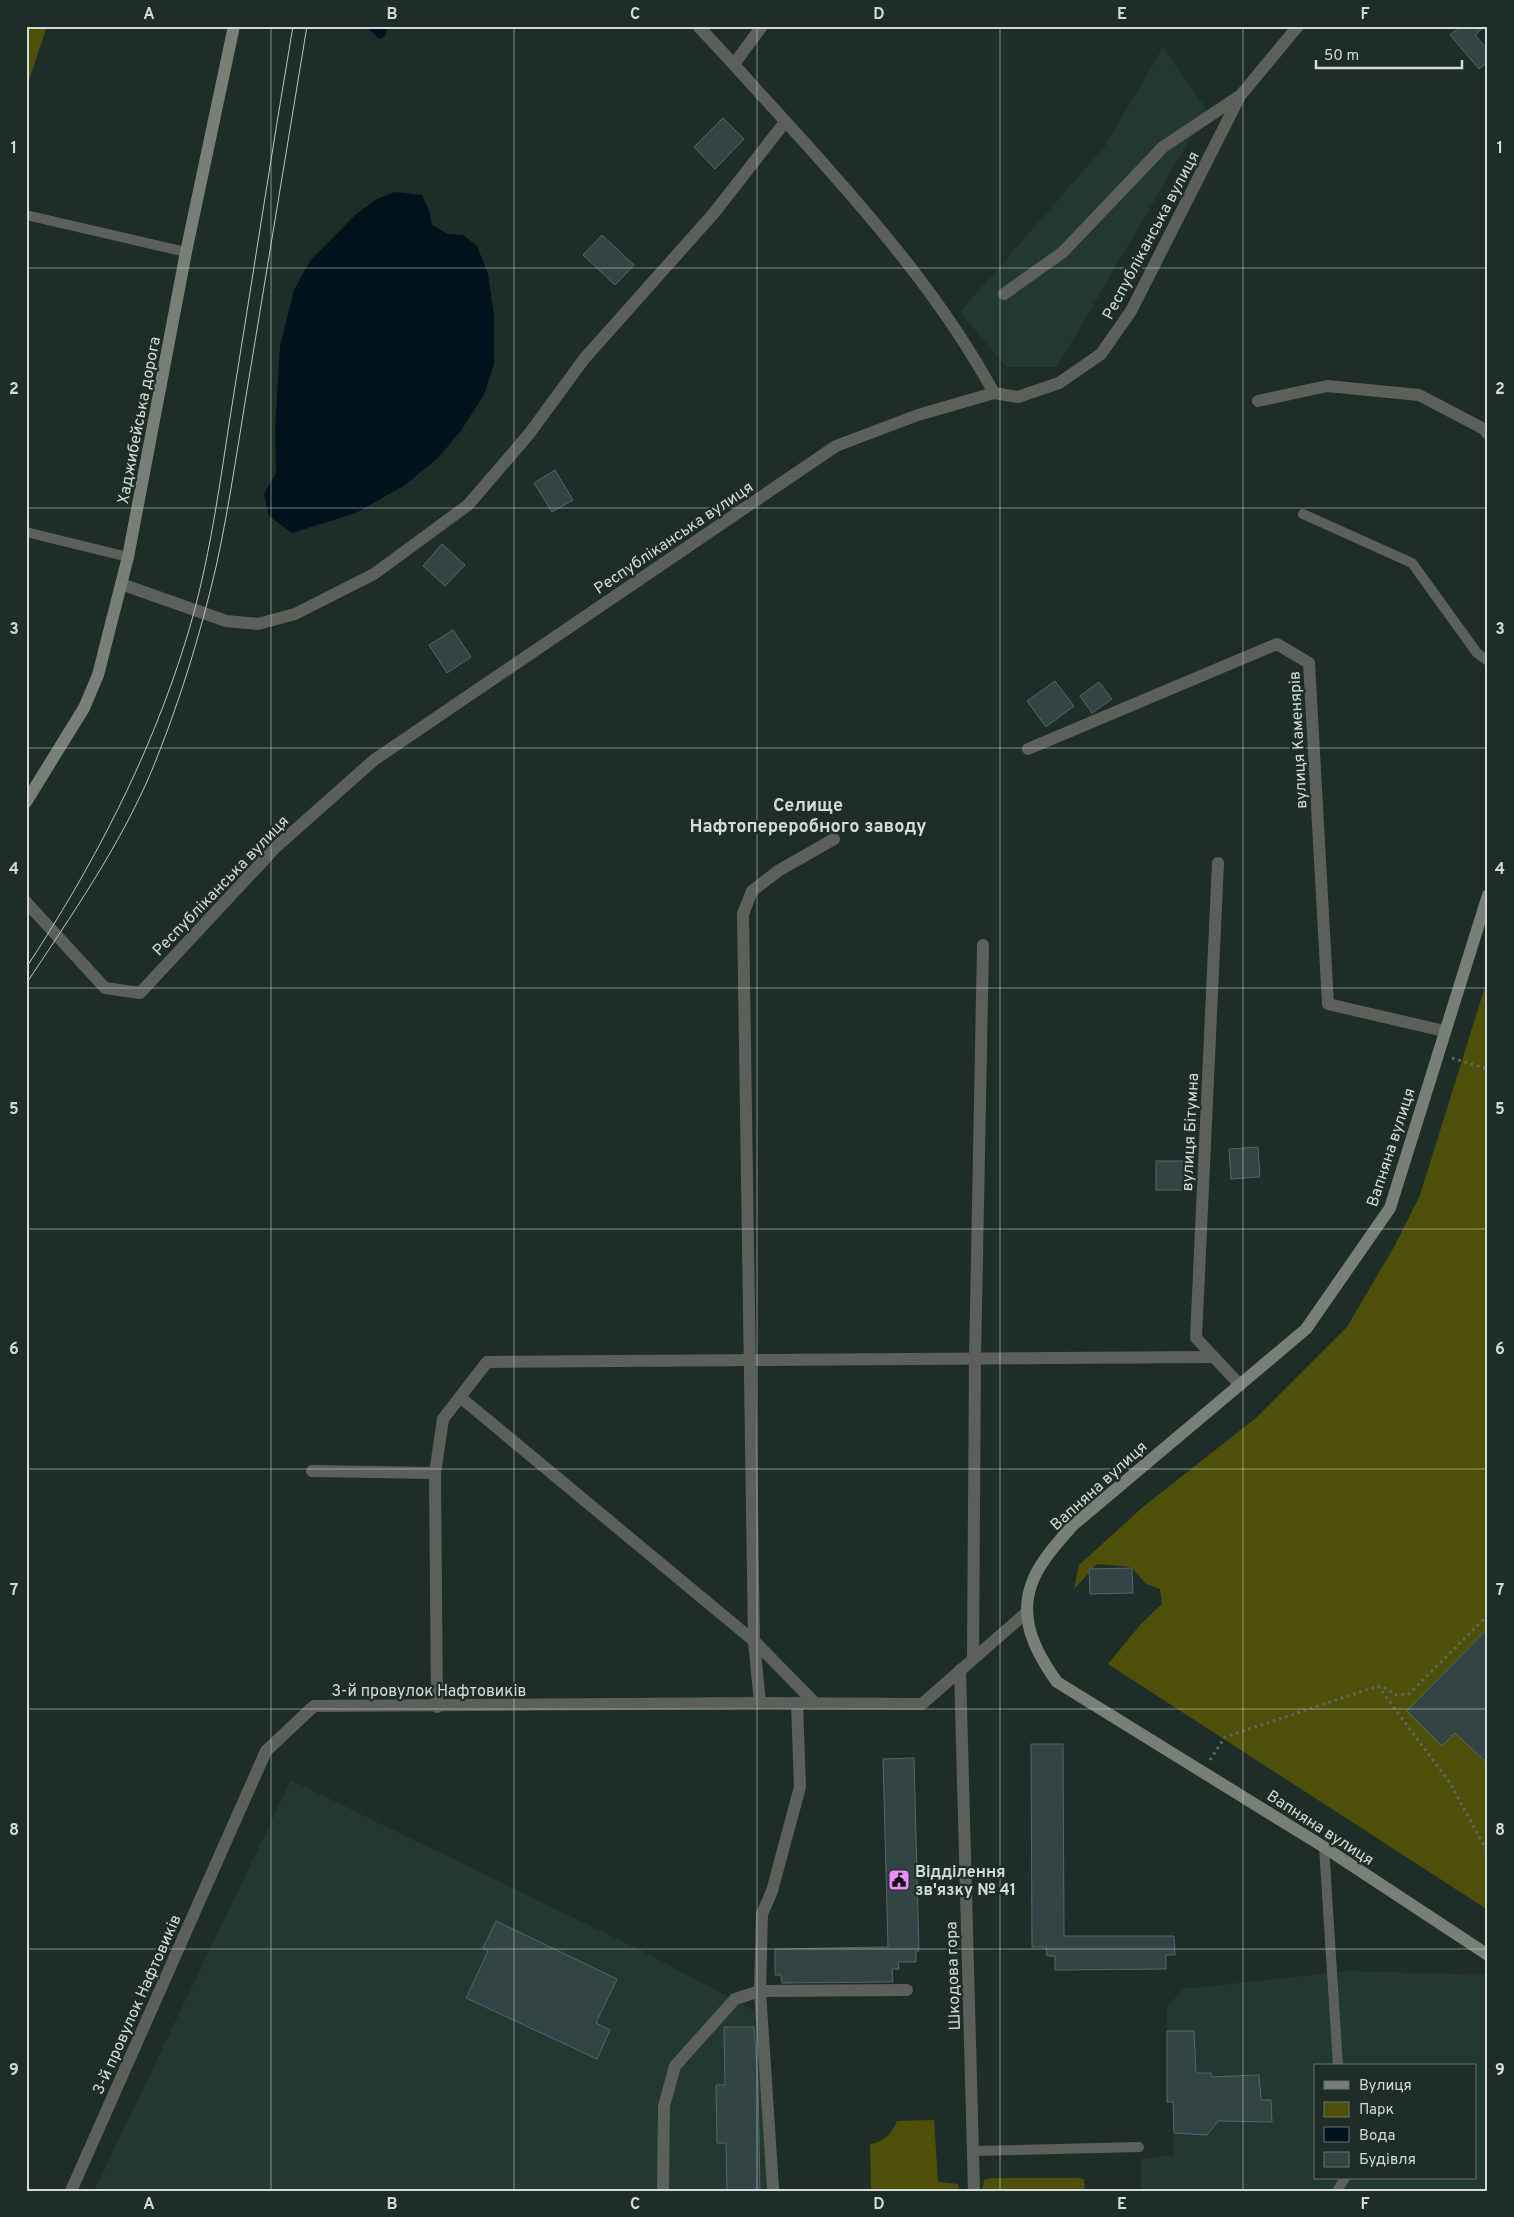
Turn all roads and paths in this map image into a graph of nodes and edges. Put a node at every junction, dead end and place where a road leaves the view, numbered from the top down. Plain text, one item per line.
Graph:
1 (234, 26) edge
2 (698, 26) edge
3 (762, 26) edge
4 (1298, 26) edge
5 (734, 64) junction
6 (1240, 96) junction
7 (785, 122) junction
8 (26, 215) edge
9 (186, 252) junction
10 (1004, 294) dead end
11 (994, 392) junction
12 (1258, 401) dead end
13 (1488, 434) edge
14 (1303, 514) dead end
15 (26, 532) edge
16 (128, 557) junction
17 (121, 584) junction
18 (1488, 660) edge
19 (1028, 749) dead end
20 (26, 802) edge
21 (834, 838) dead end
22 (1218, 863) dead end
23 (1488, 896) edge
24 (26, 902) edge
25 (983, 945) dead end
26 (1444, 1032) junction
27 (1438, 1053) junction
28 (1488, 1069) edge
29 (1213, 1357) junction
30 (975, 1360) junction
31 (751, 1361) junction
32 (1240, 1385) junction
33 (460, 1397) junction
34 (312, 1471) dead end
35 (435, 1473) junction
36 (1027, 1612) junction
37 (1488, 1615) edge
38 (754, 1641) junction
39 (973, 1658) junction
40 (960, 1670) junction
41 (1378, 1686) junction
42 (760, 1703) junction
43 (798, 1703) junction
44 (815, 1703) junction
45 (437, 1706) junction
46 (1203, 1770) junction
47 (1324, 1847) junction
48 (1488, 1853) edge
49 (1488, 1955) edge
50 (907, 1990) dead end
51 (760, 1991) junction
52 (1338, 2064) edge
53 (1140, 2147) dead end
54 (973, 2151) junction
55 (1344, 2180) edge
56 (773, 2188) dead end
57 (71, 2191) edge
58 (663, 2191) edge
59 (974, 2191) edge
60 (1337, 2191) edge

1 - 9 street, Хаджибейська дорога
2 - 5 street
3 - 5 street
4 - 6 street, Республіканська вулиця
5 - 7 street
6 - 10 street
6 - 11 street, Республіканська вулиця
7 - 11 street
7 - 17 street
8 - 9 lane
9 - 16 street, Хаджибейська дорога
11 - 24 street, Республіканська вулиця
12 - 13 street
14 - 18 lane
15 - 16 lane
16 - 17 street, Хаджибейська дорога
17 - 20 street, Хаджибейська дорога
19 - 26 street, вулиця Каменярів
21 - 31 street
22 - 29 street, вулиця Бітумна
23 - 26 street, Вапняна вулиця
25 - 30 street
26 - 27 street, Вапняна вулиця
27 - 28 path
27 - 32 street, Вапняна вулиця
29 - 30 street
29 - 32 street, вулиця Бітумна
30 - 31 street
30 - 39 street
31 - 33 street
31 - 38 street
32 - 36 street, Вапняна вулиця
33 - 35 street
33 - 38 street
34 - 35 street
35 - 45 street
36 - 39 street, 3-й провулок Нафтовиків
36 - 46 street, Вапняна вулиця
37 - 41 path
38 - 42 street
38 - 44 street
39 - 40 street, 3-й провулок Нафтовиків
40 - 44 street, 3-й провулок Нафтовиків
40 - 54 street, Шкодова гора
41 - 46 path
41 - 48 path
42 - 43 street, 3-й провулок Нафтовиків
42 - 45 street, 3-й провулок Нафтовиків
43 - 44 street, 3-й провулок Нафтовиків
43 - 51 street
45 - 57 street, 3-й провулок Нафтовиків
46 - 47 street, Вапняна вулиця
47 - 49 street, Вапняна вулиця
47 - 52 lane
50 - 51 street
51 - 56 street
51 - 58 street
53 - 54 lane
54 - 59 street, Шкодова гора
55 - 60 lane

